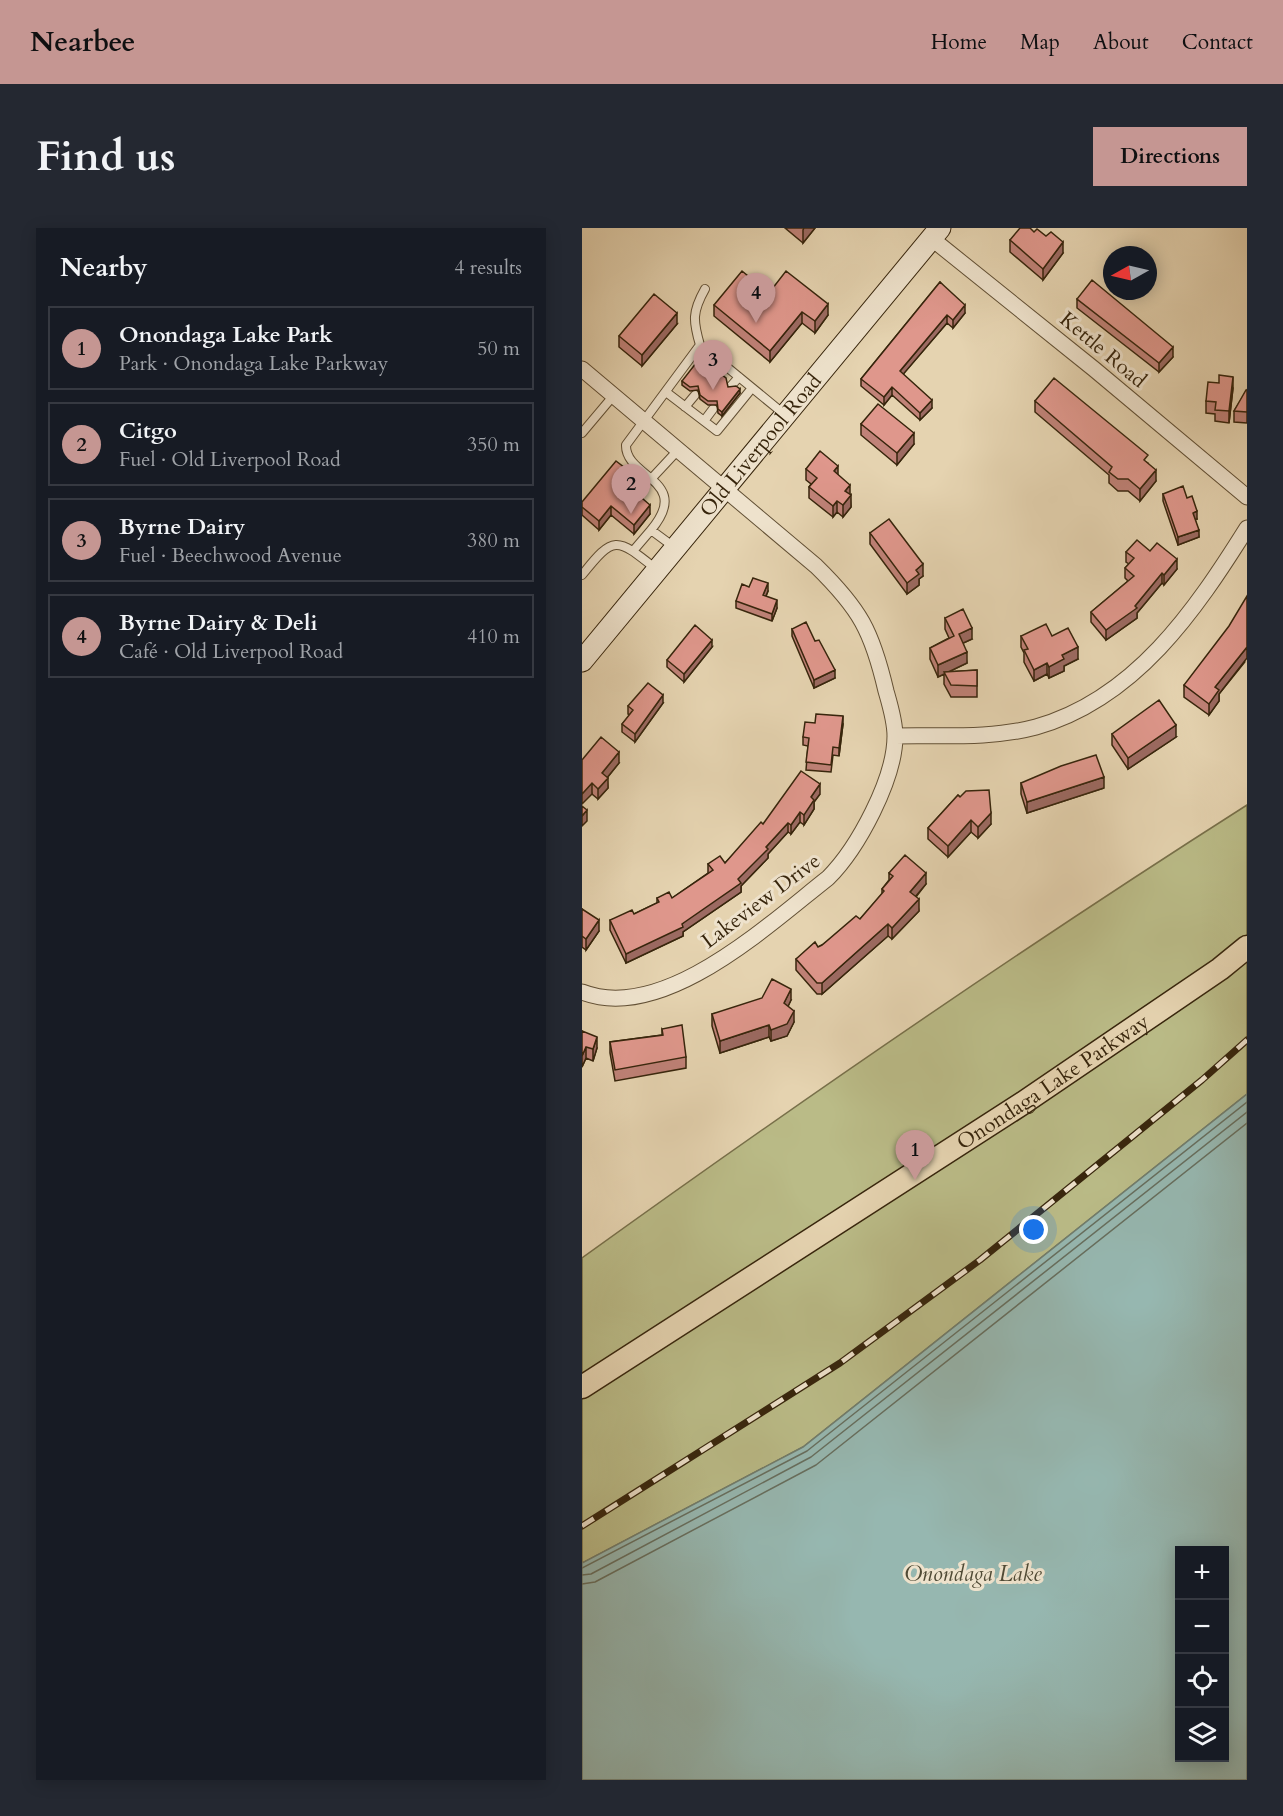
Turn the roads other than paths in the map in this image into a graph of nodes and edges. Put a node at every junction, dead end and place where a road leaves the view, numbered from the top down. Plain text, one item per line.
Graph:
1 (935, 233) edge
2 (705, 289) dead end
3 (700, 345) junction
4 (722, 363) junction
5 (582, 369) edge
6 (714, 372) edge
7 (739, 377) junction
8 (731, 386) edge
9 (752, 388) junction
10 (666, 392) junction
11 (614, 395) junction
12 (695, 395) dead end
13 (685, 407) junction
14 (713, 409) dead end
15 (786, 415) junction
16 (645, 421) junction
17 (704, 421) junction
18 (582, 433) edge
19 (679, 449) junction
20 (652, 478) junction
21 (725, 489) junction
22 (1247, 497) edge
23 (1247, 528) edge
24 (651, 530) junction
25 (676, 548) junction
26 (633, 551) junction
27 (657, 570) junction
28 (582, 575) edge
29 (582, 661) edge
30 (895, 736) junction
31 (1247, 947) edge
32 (582, 992) edge
33 (582, 1387) edge

1 - 15 main road, Old Liverpool Road
1 - 22 street, Kettle Road
2 - 3 lane
3 - 4 lane
3 - 10 lane
4 - 6 lane
4 - 7 lane
5 - 11 street, Lakeview Drive
7 - 8 lane
7 - 9 lane
9 - 15 lane
9 - 17 lane
10 - 13 lane
10 - 16 lane
11 - 16 street, Lakeview Drive
11 - 18 lane
12 - 13 lane
13 - 17 lane
14 - 17 lane
15 - 21 main road, Old Liverpool Road
16 - 19 street, Lakeview Drive
16 - 20 lane
19 - 20 lane
19 - 21 street, Lakeview Drive
20 - 24 lane
21 - 25 main road, Old Liverpool Road
21 - 30 street, Lakeview Drive
23 - 30 street
24 - 25 lane
24 - 26 lane
25 - 27 main road, Old Liverpool Road
26 - 27 lane
26 - 28 lane
27 - 29 main road, Old Liverpool Road
30 - 32 street, Lakeview Drive
31 - 33 main road, Onondaga Lake Parkway

